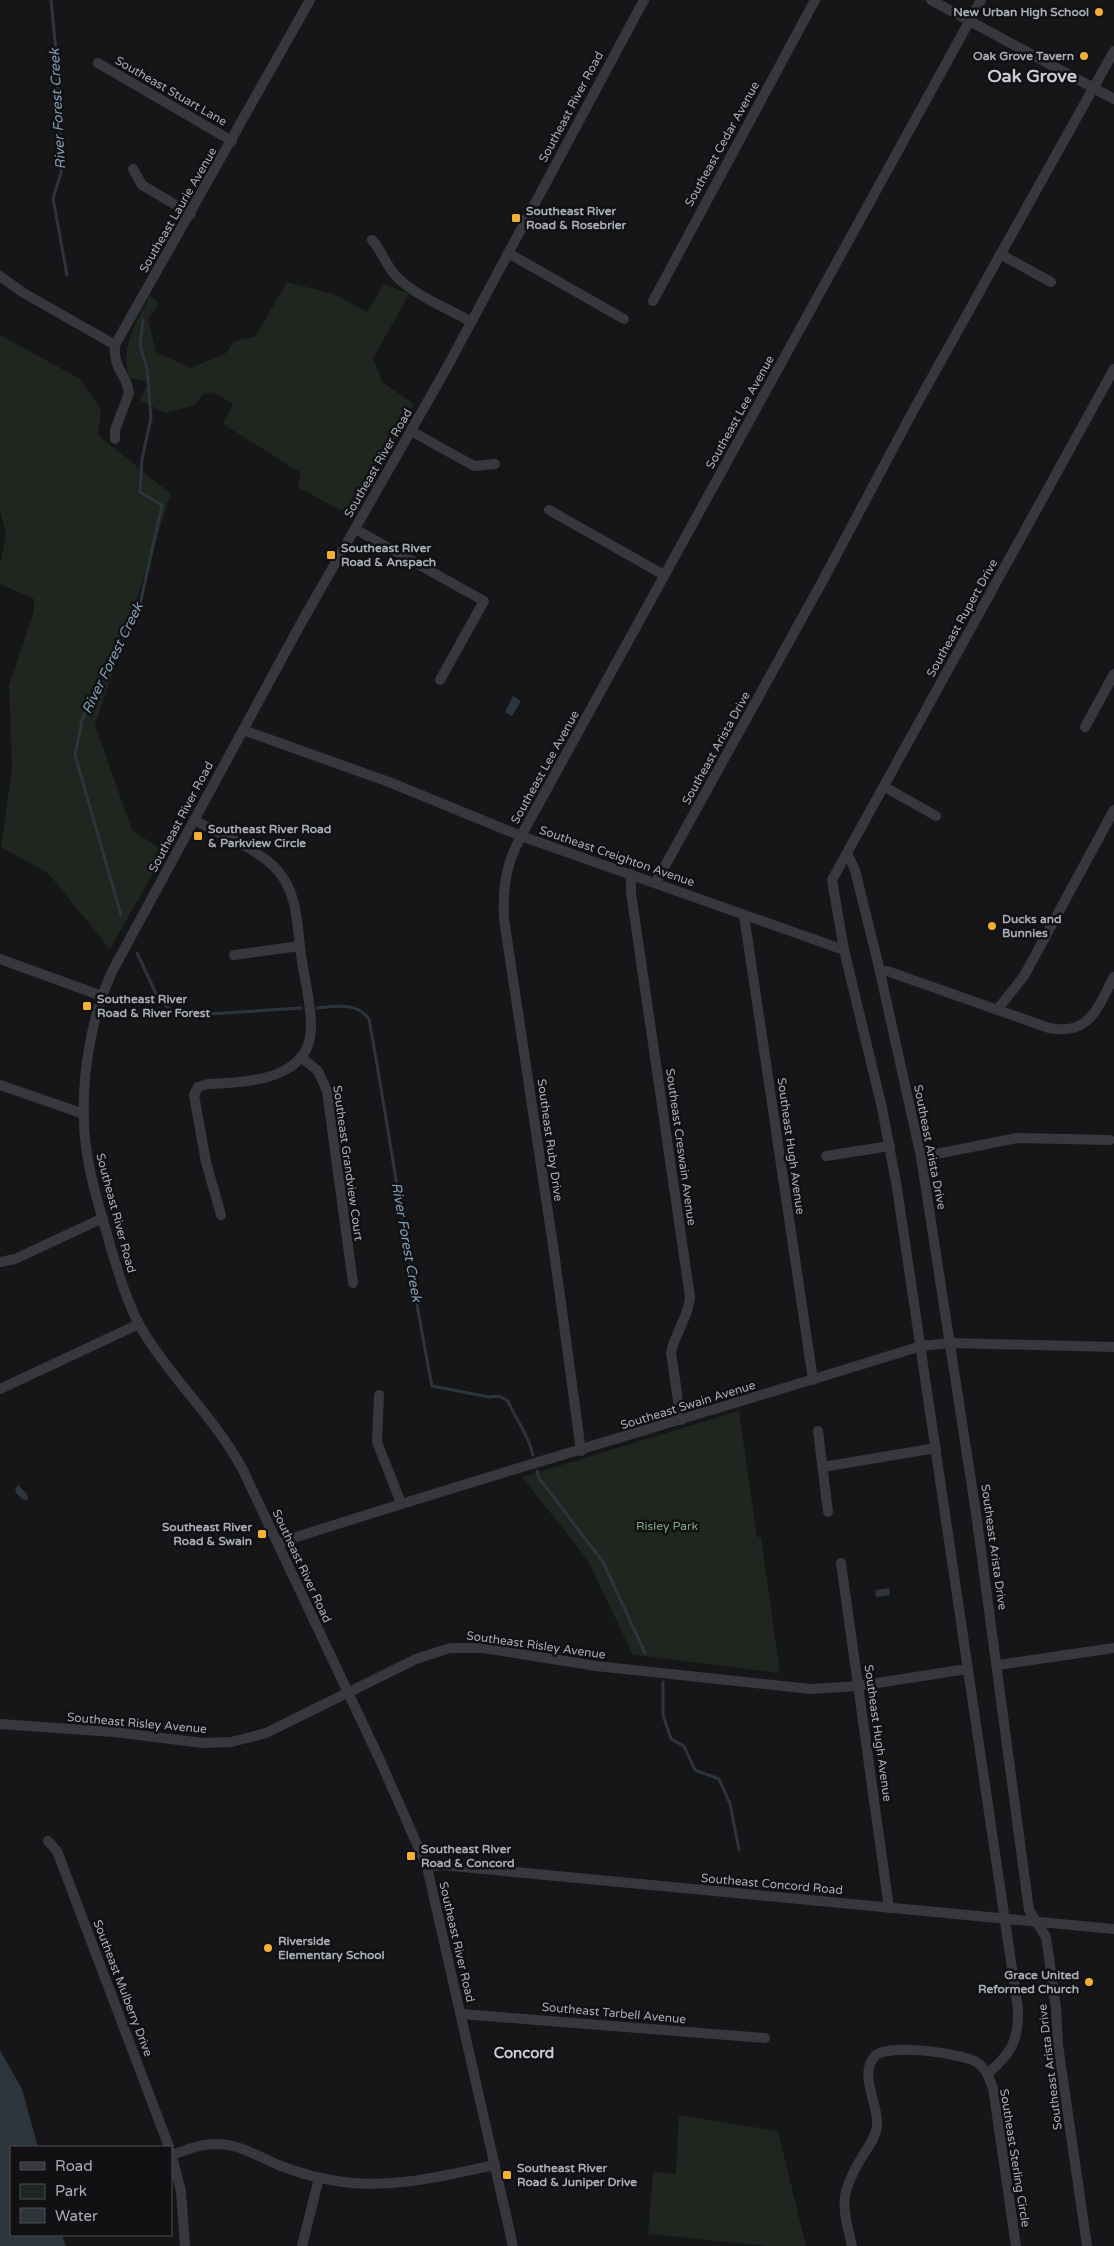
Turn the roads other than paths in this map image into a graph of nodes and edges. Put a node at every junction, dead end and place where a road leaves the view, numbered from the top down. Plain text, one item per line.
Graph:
1 (310, 0) edge
2 (644, 0) edge
3 (815, 0) edge
4 (931, 0) edge
5 (981, 0) edge
6 (970, 21) junction
7 (1114, 51) edge
8 (98, 63) dead end
9 (1094, 88) junction
10 (1114, 99) edge
11 (232, 140) junction
12 (132, 169) dead end
13 (192, 214) junction
14 (372, 240) dead end
15 (508, 253) junction
16 (1000, 254) junction
17 (0, 276) edge
18 (1051, 282) dead end
19 (653, 301) dead end
20 (624, 319) dead end
21 (471, 322) junction
22 (115, 345) junction
23 (1114, 369) edge
24 (411, 431) junction
25 (115, 439) dead end
26 (495, 464) dead end
27 (549, 510) dead end
28 (356, 529) junction
29 (664, 575) junction
30 (1114, 674) edge
31 (440, 680) dead end
32 (1084, 727) dead end
33 (243, 730) junction
34 (884, 787) junction
35 (1114, 810) edge
36 (936, 816) dead end
37 (194, 820) junction
38 (521, 836) junction
39 (848, 855) junction
40 (631, 874) junction
41 (656, 882) junction
42 (744, 915) junction
43 (300, 946) junction
44 (844, 950) junction
45 (234, 955) dead end
46 (0, 959) edge
47 (880, 972) junction
48 (1114, 977) edge
49 (102, 996) junction
50 (998, 1010) junction
51 (301, 1057) junction
52 (0, 1085) edge
53 (84, 1114) junction
54 (1110, 1140) dead end
55 (890, 1146) junction
56 (826, 1156) dead end
57 (921, 1157) junction
58 (221, 1215) dead end
59 (102, 1218) junction
60 (0, 1262) edge
61 (353, 1283) dead end
62 (139, 1324) junction
63 (950, 1343) junction
64 (921, 1346) junction
65 (1114, 1347) edge
66 (813, 1380) junction
67 (0, 1389) edge
68 (379, 1395) dead end
69 (681, 1420) junction
70 (818, 1431) dead end
71 (936, 1448) junction
72 (581, 1451) junction
73 (824, 1467) junction
74 (401, 1503) junction
75 (828, 1512) dead end
76 (278, 1543) junction
77 (840, 1563) dead end
78 (1114, 1648) edge
79 (998, 1665) junction
80 (968, 1669) junction
81 (858, 1686) junction
82 (348, 1692) junction
83 (0, 1724) edge
84 (48, 1841) dead end
85 (427, 1867) junction
86 (889, 1908) junction
87 (1005, 1919) junction
88 (1036, 1921) junction
89 (1114, 1929) edge
90 (461, 2014) junction
91 (765, 2038) dead end
92 (987, 2074) junction
93 (169, 2146) edge
94 (172, 2152) edge
95 (172, 2156) edge
96 (495, 2165) junction
97 (319, 2178) junction
98 (185, 2246) edge
99 (302, 2246) edge
100 (512, 2246) edge
101 (852, 2246) edge
102 (1016, 2246) edge
103 (1087, 2246) edge

1 - 11 street, Southeast Laurie Avenue
2 - 15 street, Southeast River Road
3 - 19 street, Southeast Cedar Avenue
4 - 6 street
5 - 6 street, Southeast Lee Avenue
6 - 9 street
6 - 29 street, Southeast Lee Avenue
7 - 9 street, Southeast Arista Drive
8 - 11 street, Southeast Stuart Lane
9 - 10 street
9 - 16 street, Southeast Arista Drive
11 - 13 street, Southeast Laurie Avenue
12 - 13 street
13 - 22 street, Southeast Laurie Avenue
14 - 21 street
15 - 20 street
15 - 21 street, Southeast River Road
16 - 18 street
16 - 41 street, Southeast Arista Drive
17 - 22 street
21 - 24 street, Southeast River Road
22 - 25 street
23 - 34 street, Southeast Rupert Drive
24 - 26 street
24 - 28 street, Southeast River Road
27 - 29 street
28 - 31 street
28 - 33 street, Southeast River Road
29 - 38 street, Southeast Lee Avenue
30 - 32 street
33 - 37 street, Southeast River Road
33 - 38 street, Southeast Creighton Avenue
34 - 36 street
34 - 39 street, Southeast Rupert Drive
35 - 50 street
37 - 43 street
37 - 49 street, Southeast River Road
38 - 40 street, Southeast Creighton Avenue
38 - 72 street, Southeast Ruby Drive
39 - 44 street, Southeast Rupert Drive
39 - 47 street, Southeast Arista Drive
40 - 41 street, Southeast Creighton Avenue
40 - 69 street, Southeast Creswain Avenue
41 - 42 street, Southeast Creighton Avenue
42 - 44 street, Southeast Creighton Avenue
42 - 66 street, Southeast Hugh Avenue
43 - 45 street
43 - 51 street
44 - 55 street
46 - 49 street
47 - 50 street
47 - 57 street, Southeast Arista Drive
48 - 50 street
49 - 53 street, Southeast River Road
51 - 58 street
51 - 61 street, Southeast Grandview Court
52 - 53 street
53 - 59 street, Southeast River Road
54 - 57 street
55 - 56 street
55 - 64 street
57 - 63 street, Southeast Arista Drive
59 - 60 street
59 - 62 street, Southeast River Road
62 - 67 street
62 - 76 street, Southeast River Road
63 - 64 street, Southeast Swain Avenue
63 - 65 street, Southeast Swain Avenue
63 - 79 street, Southeast Arista Drive
64 - 66 street, Southeast Swain Avenue
64 - 71 street
66 - 69 street, Southeast Swain Avenue
68 - 74 street
69 - 72 street, Southeast Swain Avenue
70 - 73 street
71 - 73 street
71 - 80 street
72 - 74 street, Southeast Swain Avenue
73 - 75 street
74 - 76 street, Southeast Swain Avenue
76 - 82 street, Southeast River Road
77 - 81 street, Southeast Hugh Avenue
78 - 79 street
79 - 88 street, Southeast Arista Drive
80 - 81 street, Southeast Risley Avenue
80 - 87 street
81 - 82 street, Southeast Risley Avenue
81 - 86 street, Southeast Hugh Avenue
82 - 83 street, Southeast Risley Avenue
82 - 85 street, Southeast River Road
84 - 93 street, Southeast Mulberry Drive
85 - 86 street, Southeast Concord Road
85 - 90 street, Southeast River Road
86 - 87 street, Southeast Concord Road
87 - 88 street, Southeast Concord Road
87 - 92 street
88 - 89 street, Southeast Concord Road
88 - 103 street, Southeast Arista Drive
90 - 91 street, Southeast Tarbell Avenue
90 - 96 street, Southeast River Road
92 - 101 street
92 - 102 street, Southeast Sterling Circle
94 - 97 street
95 - 98 street, Southeast Mulberry Drive
96 - 97 street
96 - 100 street, Southeast River Road
97 - 99 street

